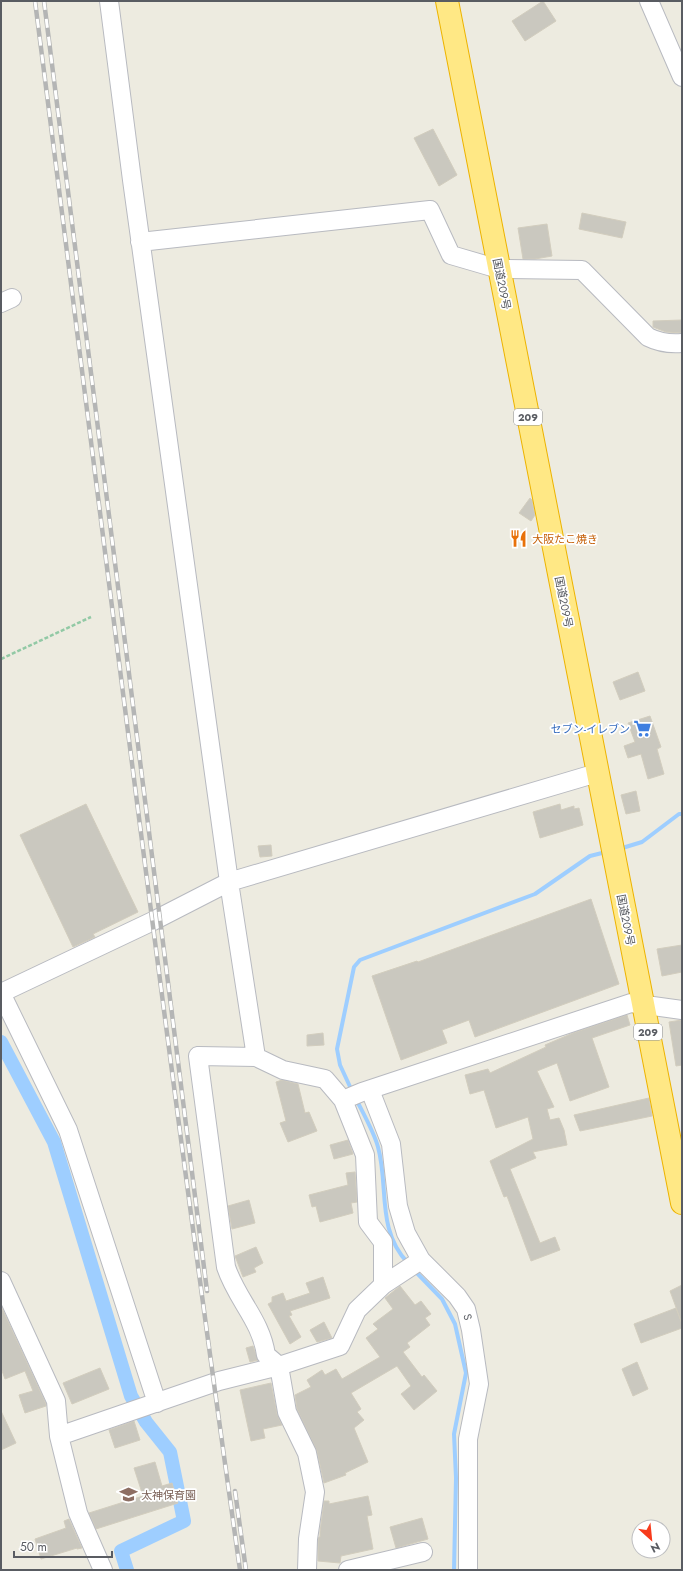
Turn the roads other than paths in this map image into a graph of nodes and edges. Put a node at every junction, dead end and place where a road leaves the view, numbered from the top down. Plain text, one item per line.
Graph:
1 (109, 1) edge
2 (447, 1) edge
3 (649, 1) edge
4 (682, 77) edge
5 (140, 242) junction
6 (499, 269) junction
7 (682, 343) edge
8 (597, 773) junction
9 (229, 882) junction
10 (1, 993) edge
11 (643, 1004) junction
12 (682, 1010) edge
13 (256, 1057) junction
14 (356, 1095) junction
15 (682, 1203) edge
16 (421, 1260) junction
17 (1, 1281) edge
18 (383, 1285) junction
19 (279, 1366) junction
20 (158, 1403) junction
21 (59, 1436) junction
22 (423, 1552) dead end
23 (103, 1570) edge
24 (307, 1570) edge
25 (348, 1570) edge
26 (468, 1570) edge

1 - 5 street
2 - 6 highway, 国道209号 / 209
3 - 4 street
5 - 6 street
5 - 9 street
6 - 7 street
6 - 8 highway, 国道209号 / 209
8 - 9 street
8 - 11 highway, 国道209号 / 209
9 - 10 street
9 - 13 street
10 - 20 street
11 - 12 street
11 - 14 street
11 - 15 highway, 国道209号 / 209
13 - 14 street
13 - 19 street
14 - 16 street, S
14 - 18 street
16 - 18 street
16 - 26 street, S
17 - 21 street
18 - 19 street
19 - 20 street
19 - 24 street
20 - 21 street
21 - 23 street
22 - 25 street

